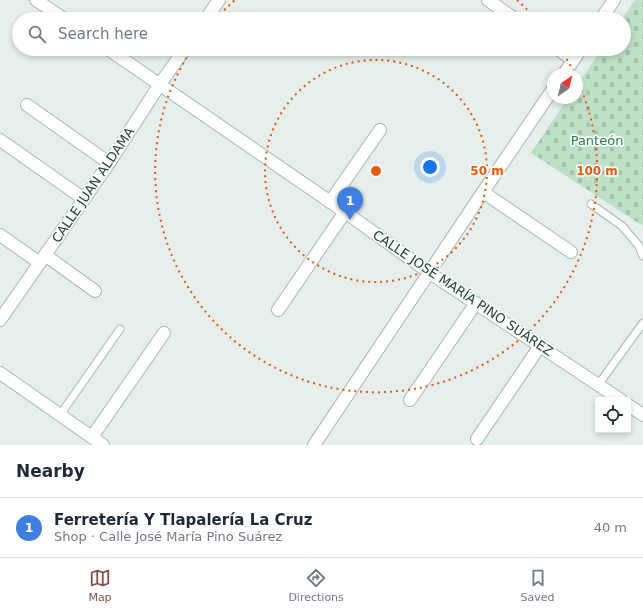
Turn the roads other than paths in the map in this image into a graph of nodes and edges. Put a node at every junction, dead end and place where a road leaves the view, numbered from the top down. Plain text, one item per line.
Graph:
1 (36, 0) edge
2 (219, 0) edge
3 (488, 0) edge
4 (614, 0) edge
5 (54, 12) edge
6 (211, 12) edge
7 (505, 12) edge
8 (606, 12) edge
9 (118, 56) edge
10 (180, 56) edge
11 (568, 56) edge
12 (576, 56) edge
13 (573, 60) junction
14 (568, 68) edge
15 (160, 84) junction
16 (547, 98) edge
17 (27, 105) dead end
18 (380, 130) dead end
19 (0, 140) edge
20 (109, 162) junction
21 (483, 192) junction
22 (84, 199) junction
23 (330, 202) junction
24 (591, 204) dead end
25 (345, 212) junction
26 (0, 235) edge
27 (571, 252) dead end
28 (643, 256) edge
29 (42, 259) junction
30 (430, 273) junction
31 (95, 290) dead end
32 (476, 303) junction
33 (278, 310) dead end
34 (0, 320) edge
35 (643, 323) edge
36 (120, 329) dead end
37 (164, 333) dead end
38 (540, 346) junction
39 (0, 373) edge
40 (598, 385) junction
41 (616, 397) edge
42 (410, 400) dead end
43 (631, 407) edge
44 (643, 415) edge
45 (60, 416) junction
46 (92, 437) junction
47 (478, 439) dead end
48 (103, 445) edge
49 (314, 445) edge

1 - 5 street
2 - 6 street
3 - 7 street
4 - 8 street
9 - 15 street, CALLE JOSÉ MARÍA PINO SUÁREZ
10 - 15 street, CALLE JUAN ALDAMA
11 - 13 street
12 - 13 street
13 - 14 street
15 - 20 street, CALLE JUAN ALDAMA
15 - 23 street, CALLE JOSÉ MARÍA PINO SUÁREZ
16 - 21 street
17 - 20 street
18 - 23 street
19 - 22 street
20 - 22 street, CALLE JUAN ALDAMA
21 - 27 street
21 - 30 street
22 - 29 street, CALLE JUAN ALDAMA
23 - 25 street, CALLE JOSÉ MARÍA PINO SUÁREZ
24 - 28 lane
25 - 30 street, CALLE JOSÉ MARÍA PINO SUÁREZ
25 - 33 street
26 - 29 street
29 - 31 street
29 - 34 street, CALLE JUAN ALDAMA
30 - 32 street, CALLE JOSÉ MARÍA PINO SUÁREZ
30 - 49 street
32 - 38 street, CALLE JOSÉ MARÍA PINO SUÁREZ
32 - 42 street
35 - 40 lane
36 - 45 lane
37 - 46 street
38 - 40 street, CALLE JOSÉ MARÍA PINO SUÁREZ
38 - 47 street
39 - 45 street
40 - 41 street, CALLE JOSÉ MARÍA PINO SUÁREZ
43 - 44 street
45 - 46 street
46 - 48 street

